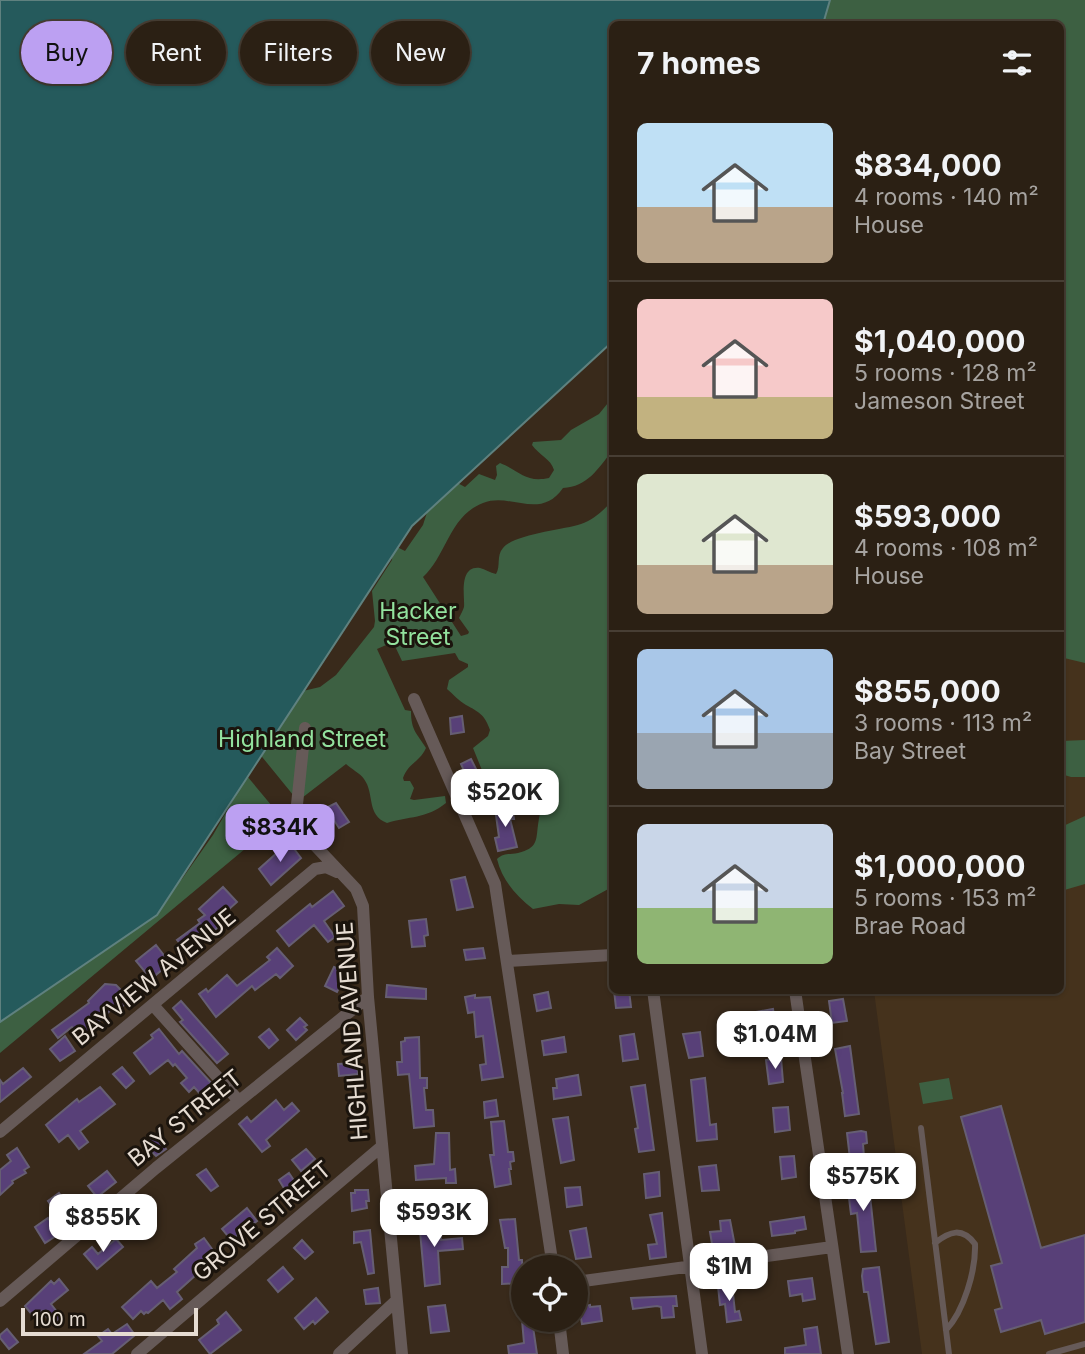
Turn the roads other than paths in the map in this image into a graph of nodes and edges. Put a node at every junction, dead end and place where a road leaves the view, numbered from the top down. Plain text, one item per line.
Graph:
1 (414, 699) dead end
2 (305, 728) dead end
3 (338, 872) junction
4 (609, 955) edge
5 (508, 961) junction
6 (654, 994) edge
7 (796, 994) edge
8 (368, 997) junction
9 (153, 1005) junction
10 (239, 1101) junction
11 (921, 1128) dead end
12 (0, 1132) edge
13 (381, 1147) junction
14 (935, 1243) junction
15 (832, 1247) junction
16 (550, 1255) edge
17 (690, 1265) junction
18 (588, 1280) edge
19 (0, 1301) edge
20 (396, 1301) junction
21 (946, 1330) junction
22 (560, 1332) edge
23 (1085, 1344) edge
24 (137, 1354) edge
25 (340, 1354) edge
26 (401, 1354) edge
27 (563, 1354) edge
28 (702, 1354) edge
29 (848, 1354) edge
30 (949, 1354) edge
31 (1049, 1354) edge

1 - 5 street
2 - 3 street, HIGHLAND AVENUE
3 - 8 street, HIGHLAND AVENUE
3 - 9 street, BAYVIEW AVENUE
4 - 5 street
5 - 16 street
6 - 17 street
7 - 15 street
8 - 10 street, BAY STREET
8 - 13 street, HIGHLAND AVENUE
9 - 10 street
9 - 12 street, BAYVIEW AVENUE
10 - 19 street, BAY STREET
11 - 14 lane
13 - 20 street, HIGHLAND AVENUE
13 - 24 street, GROVE STREET
14 - 21 lane
14 - 21 lane
15 - 17 street
15 - 29 street
17 - 18 street
17 - 28 street
20 - 25 street
20 - 26 street, HIGHLAND AVENUE
21 - 30 lane
22 - 27 street
23 - 31 lane

